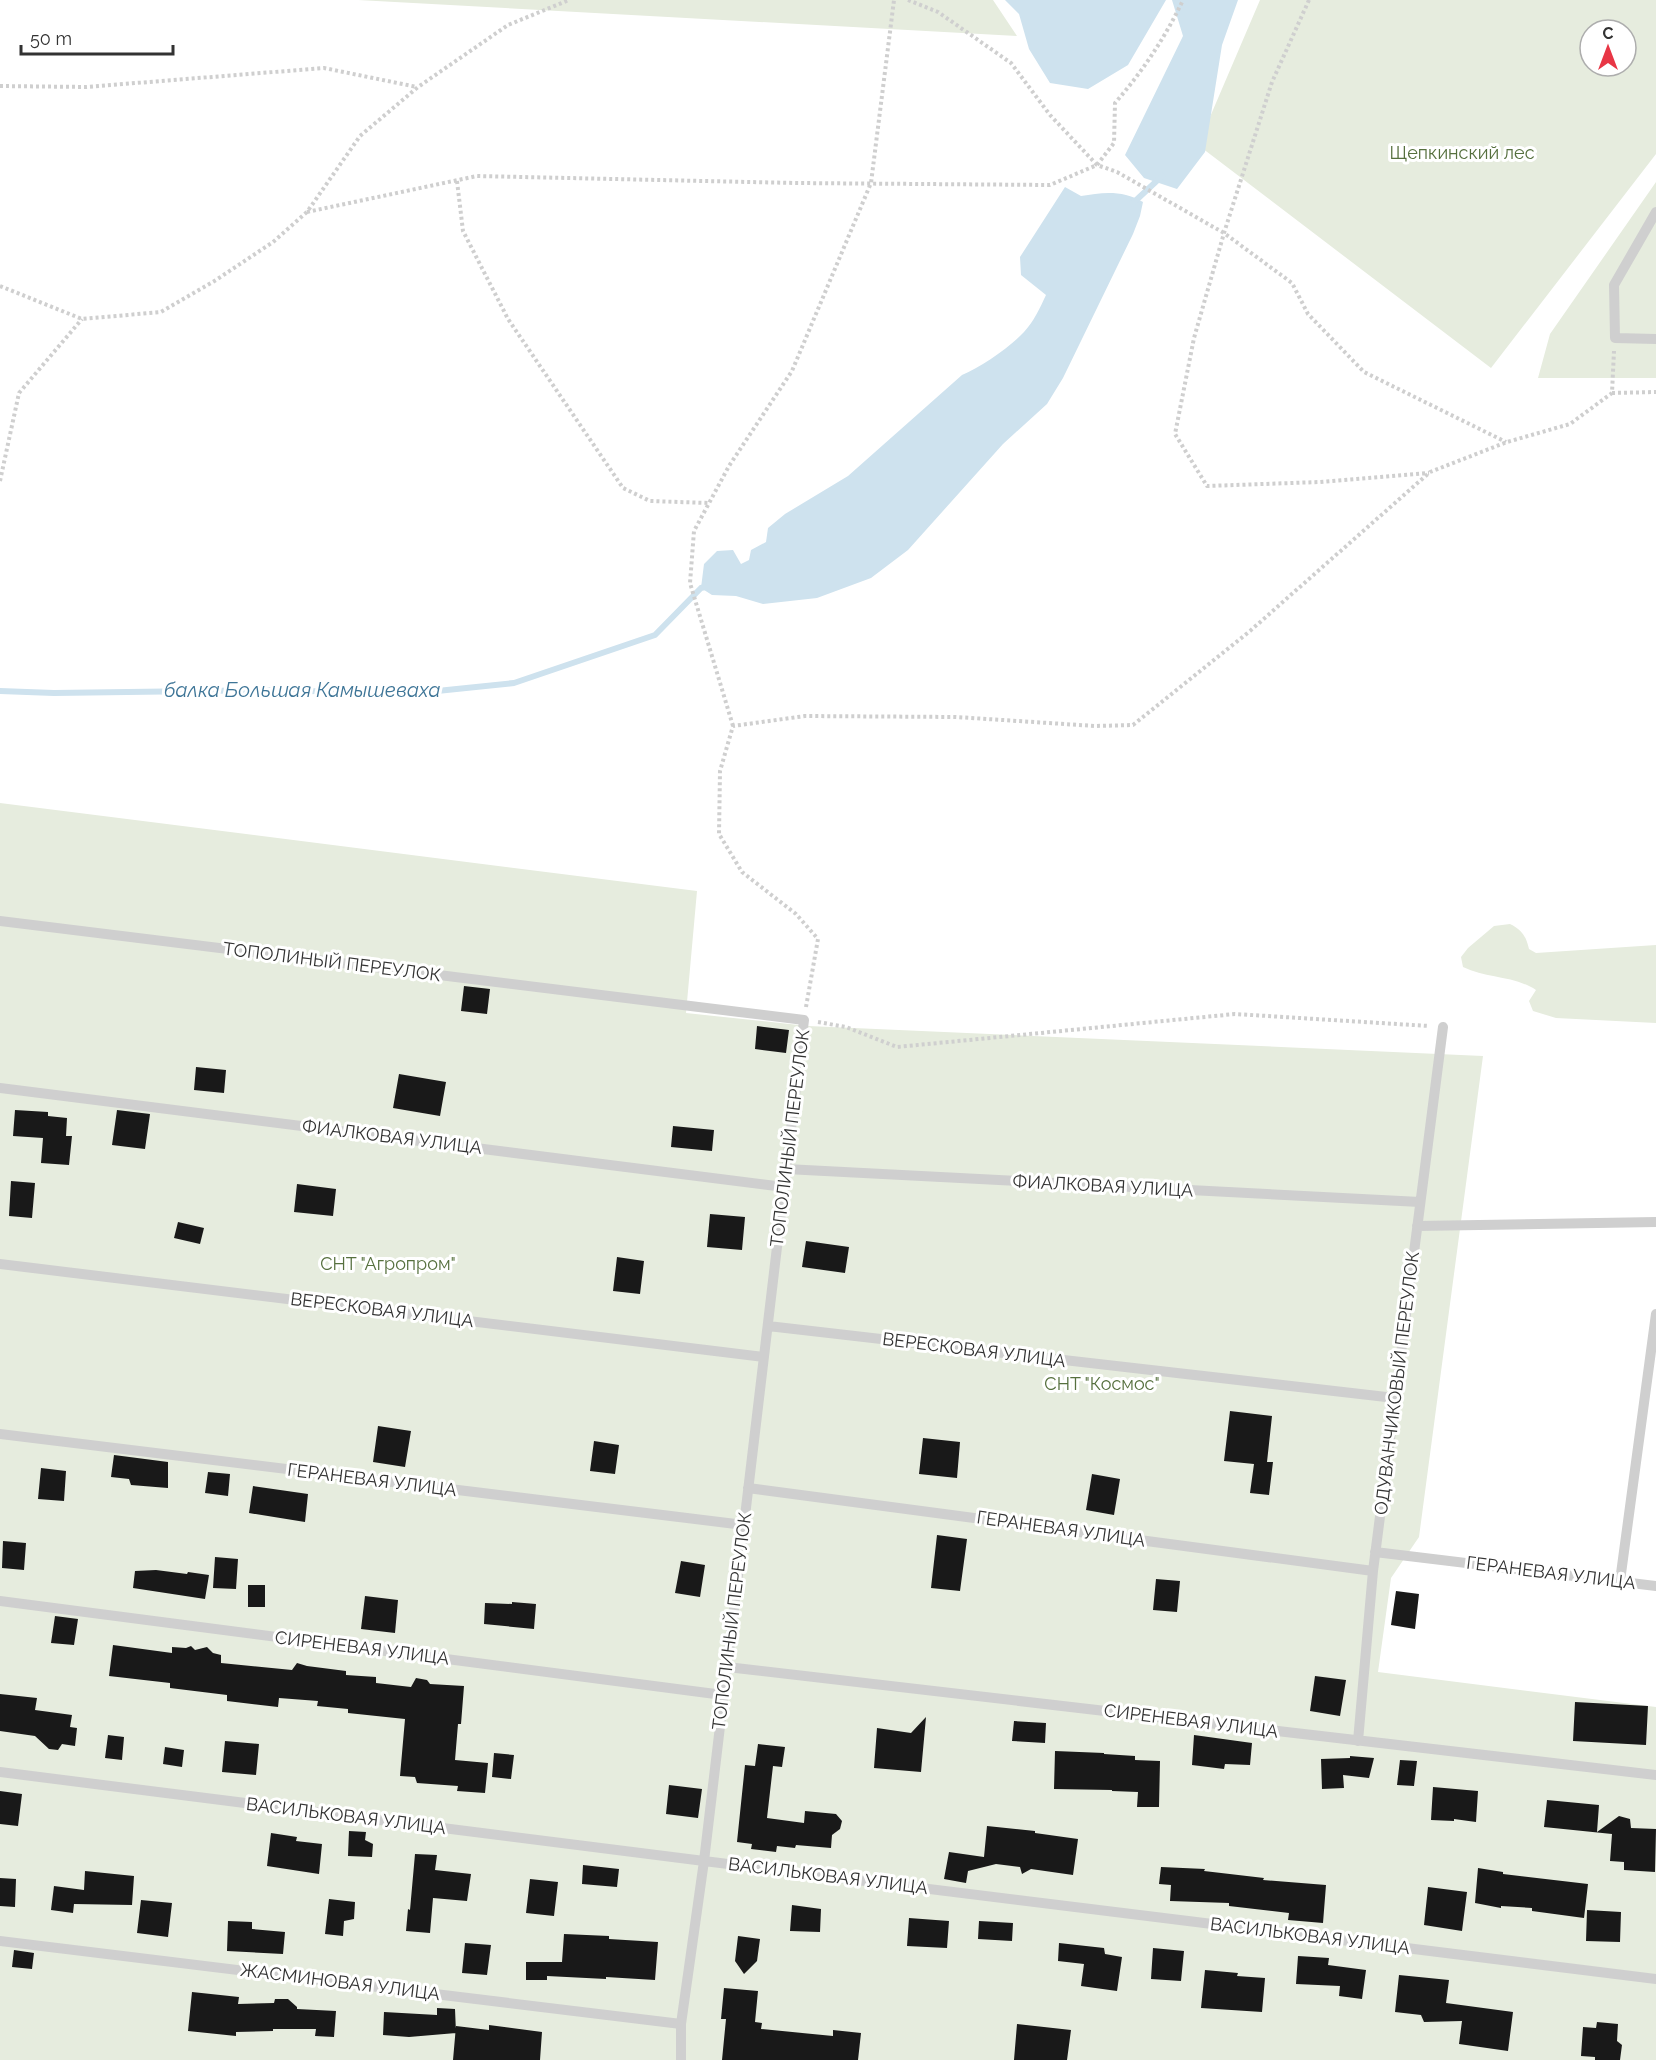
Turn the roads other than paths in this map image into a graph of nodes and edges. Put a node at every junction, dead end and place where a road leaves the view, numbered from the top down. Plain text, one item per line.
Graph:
1 (1656, 212) edge
2 (1656, 339) edge
3 (0, 921) edge
4 (1443, 1027) road end
5 (0, 1088) edge
6 (786, 1170) junction
7 (784, 1187) junction
8 (1420, 1202) junction
9 (1656, 1222) edge
10 (1417, 1226) junction
11 (0, 1264) edge
12 (1656, 1314) edge
13 (768, 1326) junction
14 (1655, 1330) edge
15 (764, 1357) junction
16 (1395, 1398) junction
17 (0, 1434) edge
18 (748, 1488) junction
19 (744, 1525) junction
20 (1375, 1552) junction
21 (1373, 1570) junction
22 (1620, 1581) junction
23 (1656, 1586) edge
24 (0, 1601) edge
25 (727, 1667) junction
26 (723, 1695) junction
27 (1358, 1741) junction
28 (0, 1772) edge
29 (1656, 1775) edge
30 (704, 1861) junction
31 (0, 1941) edge
32 (1656, 1979) edge
33 (681, 2024) junction
34 (681, 2060) edge

1 - 2 lane
3 - 6 lane, ТОПОЛИНЫЙ ПЕРЕУЛОК
4 - 8 lane, ОДУВАНЧИКОВЫЙ ПЕРЕУЛОК
5 - 7 lane, ФИАЛКОВАЯ УЛИЦА
6 - 7 lane, ТОПОЛИНЫЙ ПЕРЕУЛОК
6 - 8 lane, ФИАЛКОВАЯ УЛИЦА
7 - 13 lane, ТОПОЛИНЫЙ ПЕРЕУЛОК
8 - 10 lane, ОДУВАНЧИКОВЫЙ ПЕРЕУЛОК
9 - 10 lane
10 - 16 lane, ОДУВАНЧИКОВЫЙ ПЕРЕУЛОК
11 - 15 lane, ВЕРЕСКОВАЯ УЛИЦА
12 - 14 lane
13 - 15 lane, ТОПОЛИНЫЙ ПЕРЕУЛОК
13 - 16 lane, ВЕРЕСКОВАЯ УЛИЦА
14 - 22 lane
15 - 18 lane, ТОПОЛИНЫЙ ПЕРЕУЛОК
16 - 20 lane, ОДУВАНЧИКОВЫЙ ПЕРЕУЛОК
17 - 19 lane, ГЕРАНЕВАЯ УЛИЦА
18 - 19 lane, ТОПОЛИНЫЙ ПЕРЕУЛОК
18 - 21 lane, ГЕРАНЕВАЯ УЛИЦА
19 - 25 lane, ТОПОЛИНЫЙ ПЕРЕУЛОК
20 - 21 lane, ОДУВАНЧИКОВЫЙ ПЕРЕУЛОК
20 - 22 lane, ГЕРАНЕВАЯ УЛИЦА
21 - 27 lane, ОДУВАНЧИКОВЫЙ ПЕРЕУЛОК
22 - 23 lane, ГЕРАНЕВАЯ УЛИЦА
24 - 26 lane, СИРЕНЕВАЯ УЛИЦА
25 - 26 lane, ТОПОЛИНЫЙ ПЕРЕУЛОК
25 - 27 lane, СИРЕНЕВАЯ УЛИЦА
26 - 30 lane, ТОПОЛИНЫЙ ПЕРЕУЛОК
27 - 29 lane, СИРЕНЕВАЯ УЛИЦА
28 - 30 lane, ВАСИЛЬКОВАЯ УЛИЦА
30 - 32 lane, ВАСИЛЬКОВАЯ УЛИЦА
30 - 33 lane, ТОПОЛИНЫЙ ПЕРЕУЛОК
31 - 33 lane, ЖАСМИНОВАЯ УЛИЦА
33 - 34 lane, ТОПОЛИНЫЙ ПЕРЕУЛОК

